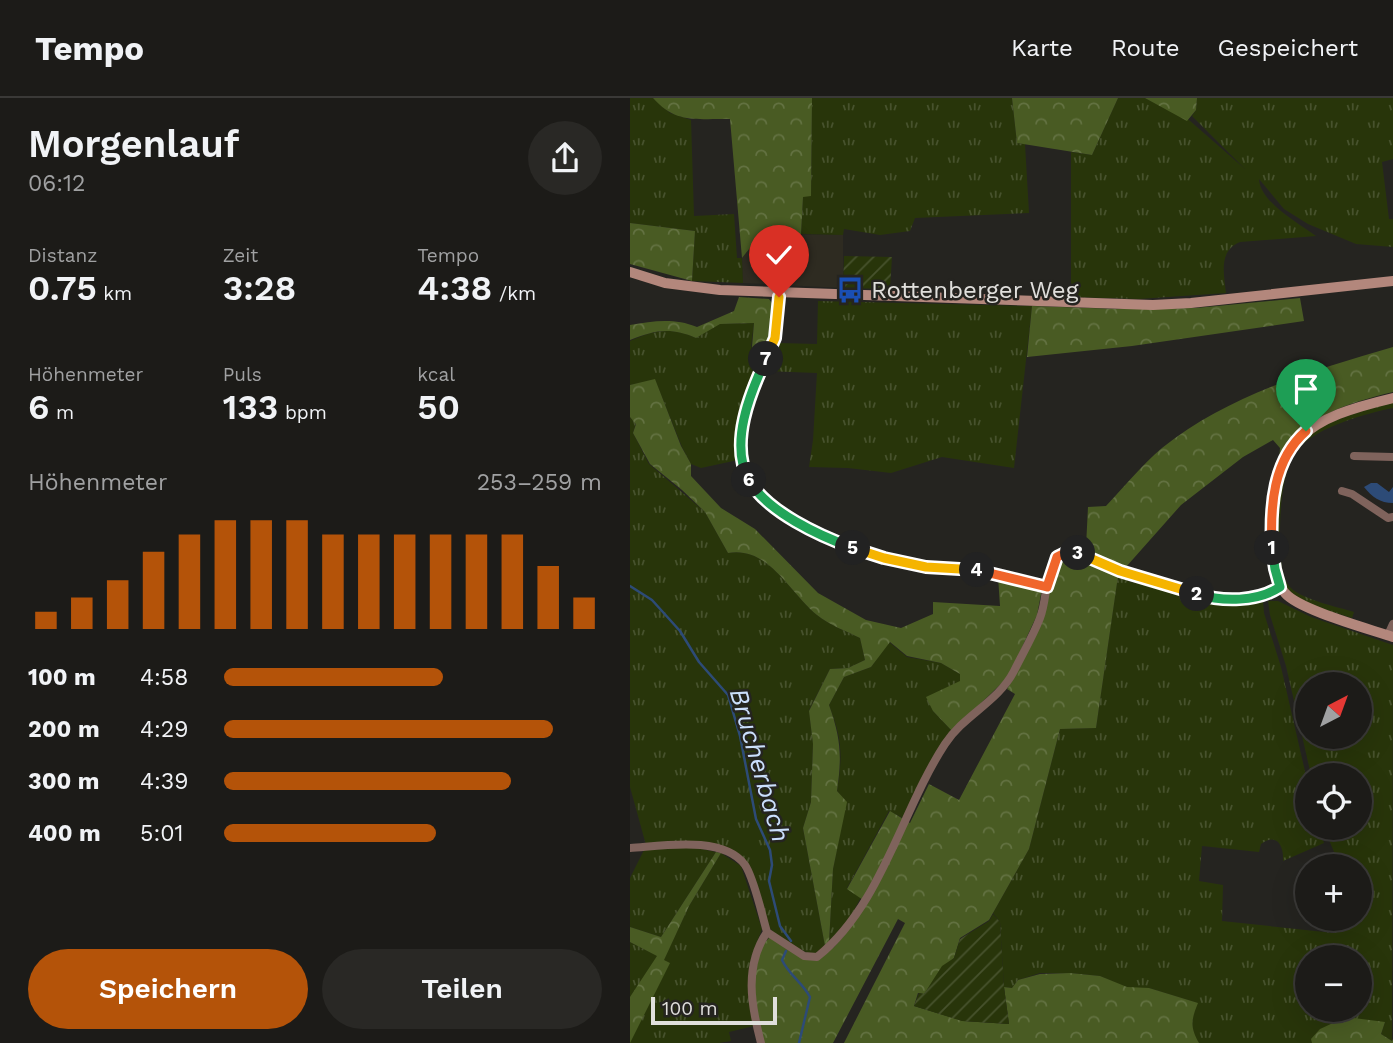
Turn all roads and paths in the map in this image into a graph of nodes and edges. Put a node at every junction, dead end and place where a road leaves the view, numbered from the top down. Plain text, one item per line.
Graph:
1 (630, 272) edge
2 (1393, 281) edge
3 (779, 293) junction
4 (1393, 398) edge
5 (1354, 456) dead end
6 (1393, 457) edge
7 (1342, 491) dead end
8 (1393, 517) edge
9 (1278, 582) junction
10 (1047, 587) junction
11 (1393, 624) edge
12 (1391, 636) edge
13 (630, 848) edge
14 (768, 932) junction
15 (761, 1043) edge

1 - 3 main road
2 - 3 main road
3 - 10 street
4 - 9 main road
5 - 6 street
7 - 8 street
9 - 10 street
9 - 12 main road
10 - 14 street
11 - 12 street
13 - 14 street
14 - 15 street

